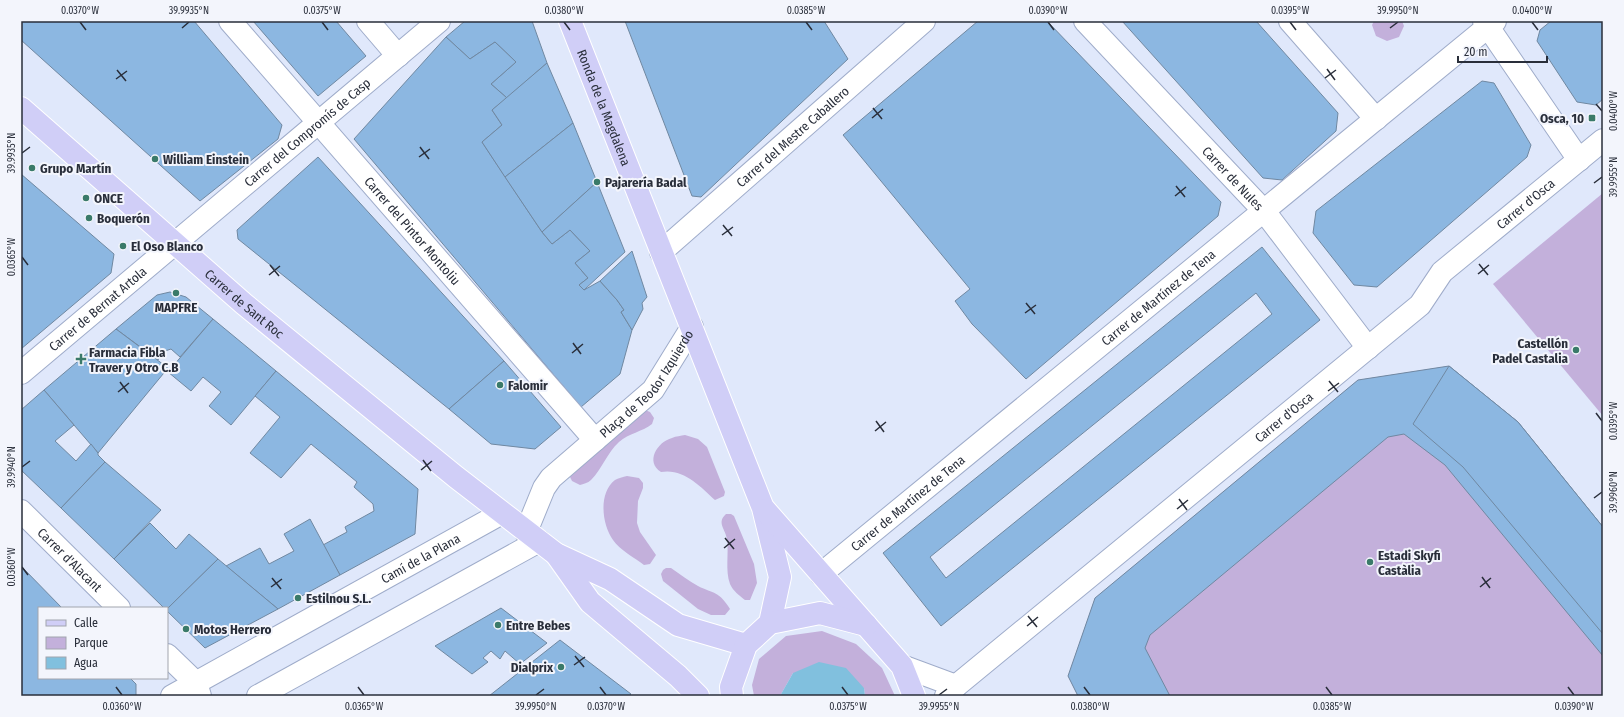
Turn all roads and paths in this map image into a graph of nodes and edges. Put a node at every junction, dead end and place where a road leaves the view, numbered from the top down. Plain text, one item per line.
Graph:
1 (230, 21) edge
2 (368, 21) edge
3 (440, 21) edge
4 (570, 21) edge
5 (924, 21) edge
6 (1085, 21) edge
7 (1290, 21) edge
8 (1489, 23) edge
9 (398, 56) junction
10 (21, 108) edge
11 (1376, 119) junction
12 (319, 122) junction
13 (1603, 140) edge
14 (1579, 160) junction
15 (1264, 211) junction
16 (174, 244) junction
17 (661, 252) junction
18 (692, 327) junction
19 (1368, 348) junction
20 (21, 373) edge
21 (595, 440) junction
22 (763, 508) junction
23 (21, 512) edge
24 (502, 513) junction
25 (533, 536) junction
26 (556, 554) junction
27 (821, 574) junction
28 (118, 607) edge
29 (770, 623) junction
30 (866, 625) junction
31 (746, 645) junction
32 (168, 656) edge
33 (902, 666) junction
34 (198, 689) edge
35 (951, 691) edge
36 (172, 696) edge
37 (258, 696) edge
38 (698, 696) edge
39 (732, 696) edge
40 (914, 696) edge

1 - 12 street, Carrer del Pintor Montoliu
2 - 9 street
3 - 9 street, Carrer del Compromís de Casp
4 - 17 main road, Ronda de la Magdalena
5 - 17 street, Carrer del Mestre Caballero
6 - 15 street, Carrer de Nules
7 - 11 street
8 - 11 street, Carrer de Martínez de Tena
8 - 14 street
9 - 12 street, Carrer del Compromís de Casp
10 - 16 main road, Carrer de Sant Roc
11 - 15 street, Carrer de Martínez de Tena
12 - 16 street, Carrer del Compromís de Casp
12 - 21 street, Carrer del Pintor Montoliu
13 - 14 street, Carrer d'Osca
14 - 19 street, Carrer d'Osca
15 - 19 street, Carrer de Nules
15 - 27 street, Carrer de Martínez de Tena
16 - 20 street, Carrer de Bernat Artola
16 - 24 main road, Carrer de Sant Roc
17 - 18 main road, Ronda de la Magdalena
18 - 21 street, Plaça de Teodor Izquierdo
18 - 22 main road, Plaça de Teodor Izquierdo
19 - 35 street, Carrer d'Osca
21 - 25 street, Plaça de Teodor Izquierdo
22 - 27 main road, Plaça de Teodor Izquierdo
22 - 29 main road, Plaça de Teodor Izquierdo
23 - 28 street, Carrer d'Alacant
24 - 25 main road
24 - 34 street, Camí de la Plana
25 - 26 main road
25 - 37 street
26 - 31 main road
26 - 38 main road
27 - 30 main road, Plaça de Teodor Izquierdo
29 - 30 main road
29 - 31 main road
30 - 33 main road, Plaça de Teodor Izquierdo
31 - 39 main road
32 - 34 street
33 - 35 street, Carrer d'Osca
33 - 40 main road, Plaça de Teodor Izquierdo
34 - 36 street, Camí de la Plana

